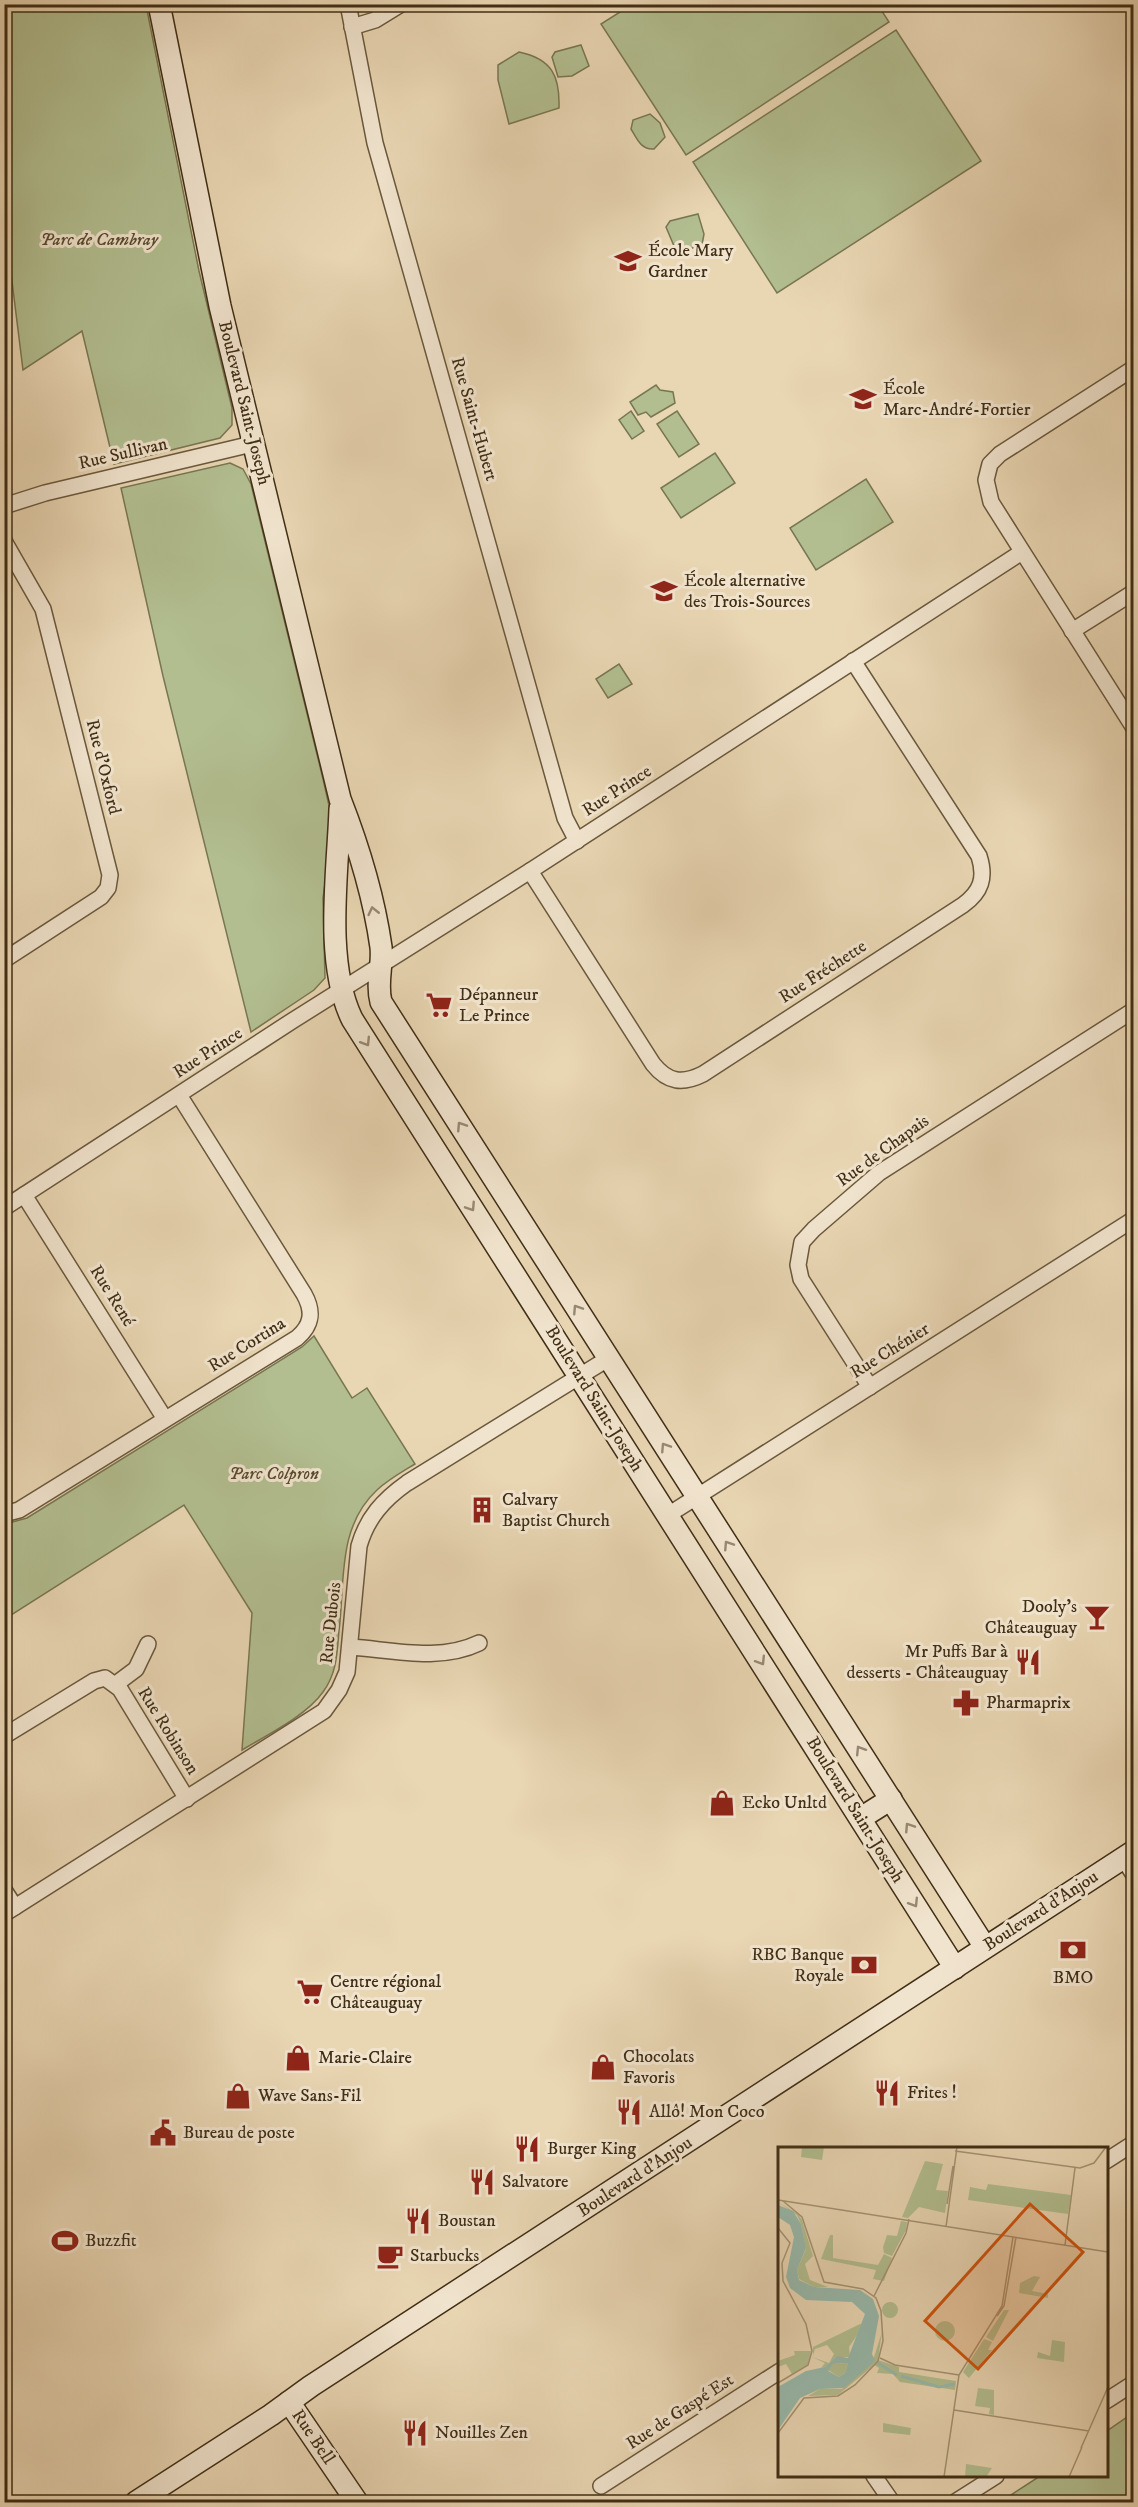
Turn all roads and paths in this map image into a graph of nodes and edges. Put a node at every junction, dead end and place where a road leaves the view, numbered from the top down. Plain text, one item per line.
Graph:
1 (159, 4) edge
2 (348, 4) edge
3 (401, 4) edge
4 (352, 27) junction
5 (1134, 368) edge
6 (252, 444) junction
7 (4, 506) edge
8 (4, 541) edge
9 (1022, 552) junction
10 (1134, 592) edge
11 (1072, 631) junction
12 (853, 661) junction
13 (1134, 728) edge
14 (340, 799) junction
15 (577, 841) junction
16 (530, 872) junction
17 (4, 960) edge
18 (379, 968) junction
19 (343, 989) junction
20 (1134, 1010) edge
21 (179, 1095) junction
22 (24, 1195) junction
23 (4, 1208) edge
24 (1134, 1219) edge
25 (609, 1358) junction
26 (580, 1376) junction
27 (870, 1387) junction
28 (165, 1419) junction
29 (697, 1496) junction
30 (4, 1514) edge
31 (668, 1515) junction
32 (760, 1593) junction
33 (730, 1612) junction
34 (479, 1643) dead end
35 (148, 1644) dead end
36 (351, 1647) junction
37 (116, 1684) junction
38 (4, 1736) edge
39 (187, 1799) junction
40 (891, 1799) junction
41 (861, 1818) junction
42 (1130, 1861) edge
43 (4, 1890) edge
44 (10, 1910) edge
45 (985, 1947) junction
46 (955, 1968) junction
47 (1134, 2143) edge
48 (1108, 2160) edge
49 (778, 2372) edge
50 (1134, 2384) edge
51 (1108, 2401) edge
52 (289, 2402) junction
53 (875, 2477) edge
54 (993, 2477) edge
55 (601, 2486) dead end
56 (136, 2502) edge
57 (357, 2502) edge
58 (892, 2502) edge
59 (955, 2502) edge

1 - 6 street, Boulevard Saint-Joseph
2 - 4 street, Rue Saint-Hubert
3 - 4 street
4 - 15 street, Rue Saint-Hubert
5 - 9 street
6 - 7 street, Rue Sullivan
6 - 14 street, Boulevard Saint-Joseph
8 - 17 street, Rue d'Oxford
9 - 11 street
9 - 12 street, Rue Prince
10 - 11 street
11 - 13 street
12 - 15 street, Rue Prince
12 - 16 street, Rue Fréchette
18 -> 14 street, Boulevard Saint-Joseph
14 - 19 street, Boulevard Saint-Joseph
15 - 16 street, Rue Prince
16 - 18 street, Rue Prince
18 - 19 street, Rue Prince
25 -> 18 street, Boulevard Saint-Joseph
19 - 21 street, Rue Prince
19 -> 26 street, Boulevard Saint-Joseph
20 - 27 street, Rue de Chapais
21 - 22 street, Rue Prince
21 - 28 street, Rue Cortina
22 - 23 street, Rue Prince
22 - 28 street, Rue René
24 - 27 street, Rue Chénier
25 - 26 street, Rue Dubois
29 -> 25 street, Boulevard Saint-Joseph
26 - 31 street, Boulevard Saint-Joseph
26 - 36 street, Rue Dubois
27 - 29 street, Rue Chénier
28 - 30 street, Rue Cortina
29 - 31 street, Rue Chénier
32 -> 29 street, Boulevard Saint-Joseph
31 - 33 street, Boulevard Saint-Joseph
32 - 33 street
40 -> 32 street, Boulevard Saint-Joseph
33 -> 41 street, Boulevard Saint-Joseph
34 - 36 street
35 - 37 street, Rue Robinson
36 - 39 street, Rue Dubois
37 - 38 street, Rue Robinson
37 - 39 street, Rue Robinson
39 - 44 street, Rue Dubois
40 - 41 street
45 -> 40 street, Boulevard Saint-Joseph
41 -> 46 street, Boulevard Saint-Joseph
42 - 45 street, Boulevard d'Anjou
43 - 44 street
45 - 46 street, Boulevard d'Anjou
46 - 52 street, Boulevard d'Anjou
47 - 48 street
49 - 55 street, Rue de Gaspé Est
50 - 51 street
52 - 56 street, Boulevard d'Anjou
52 - 57 street, Rue Bell
53 - 58 street
54 - 59 street

